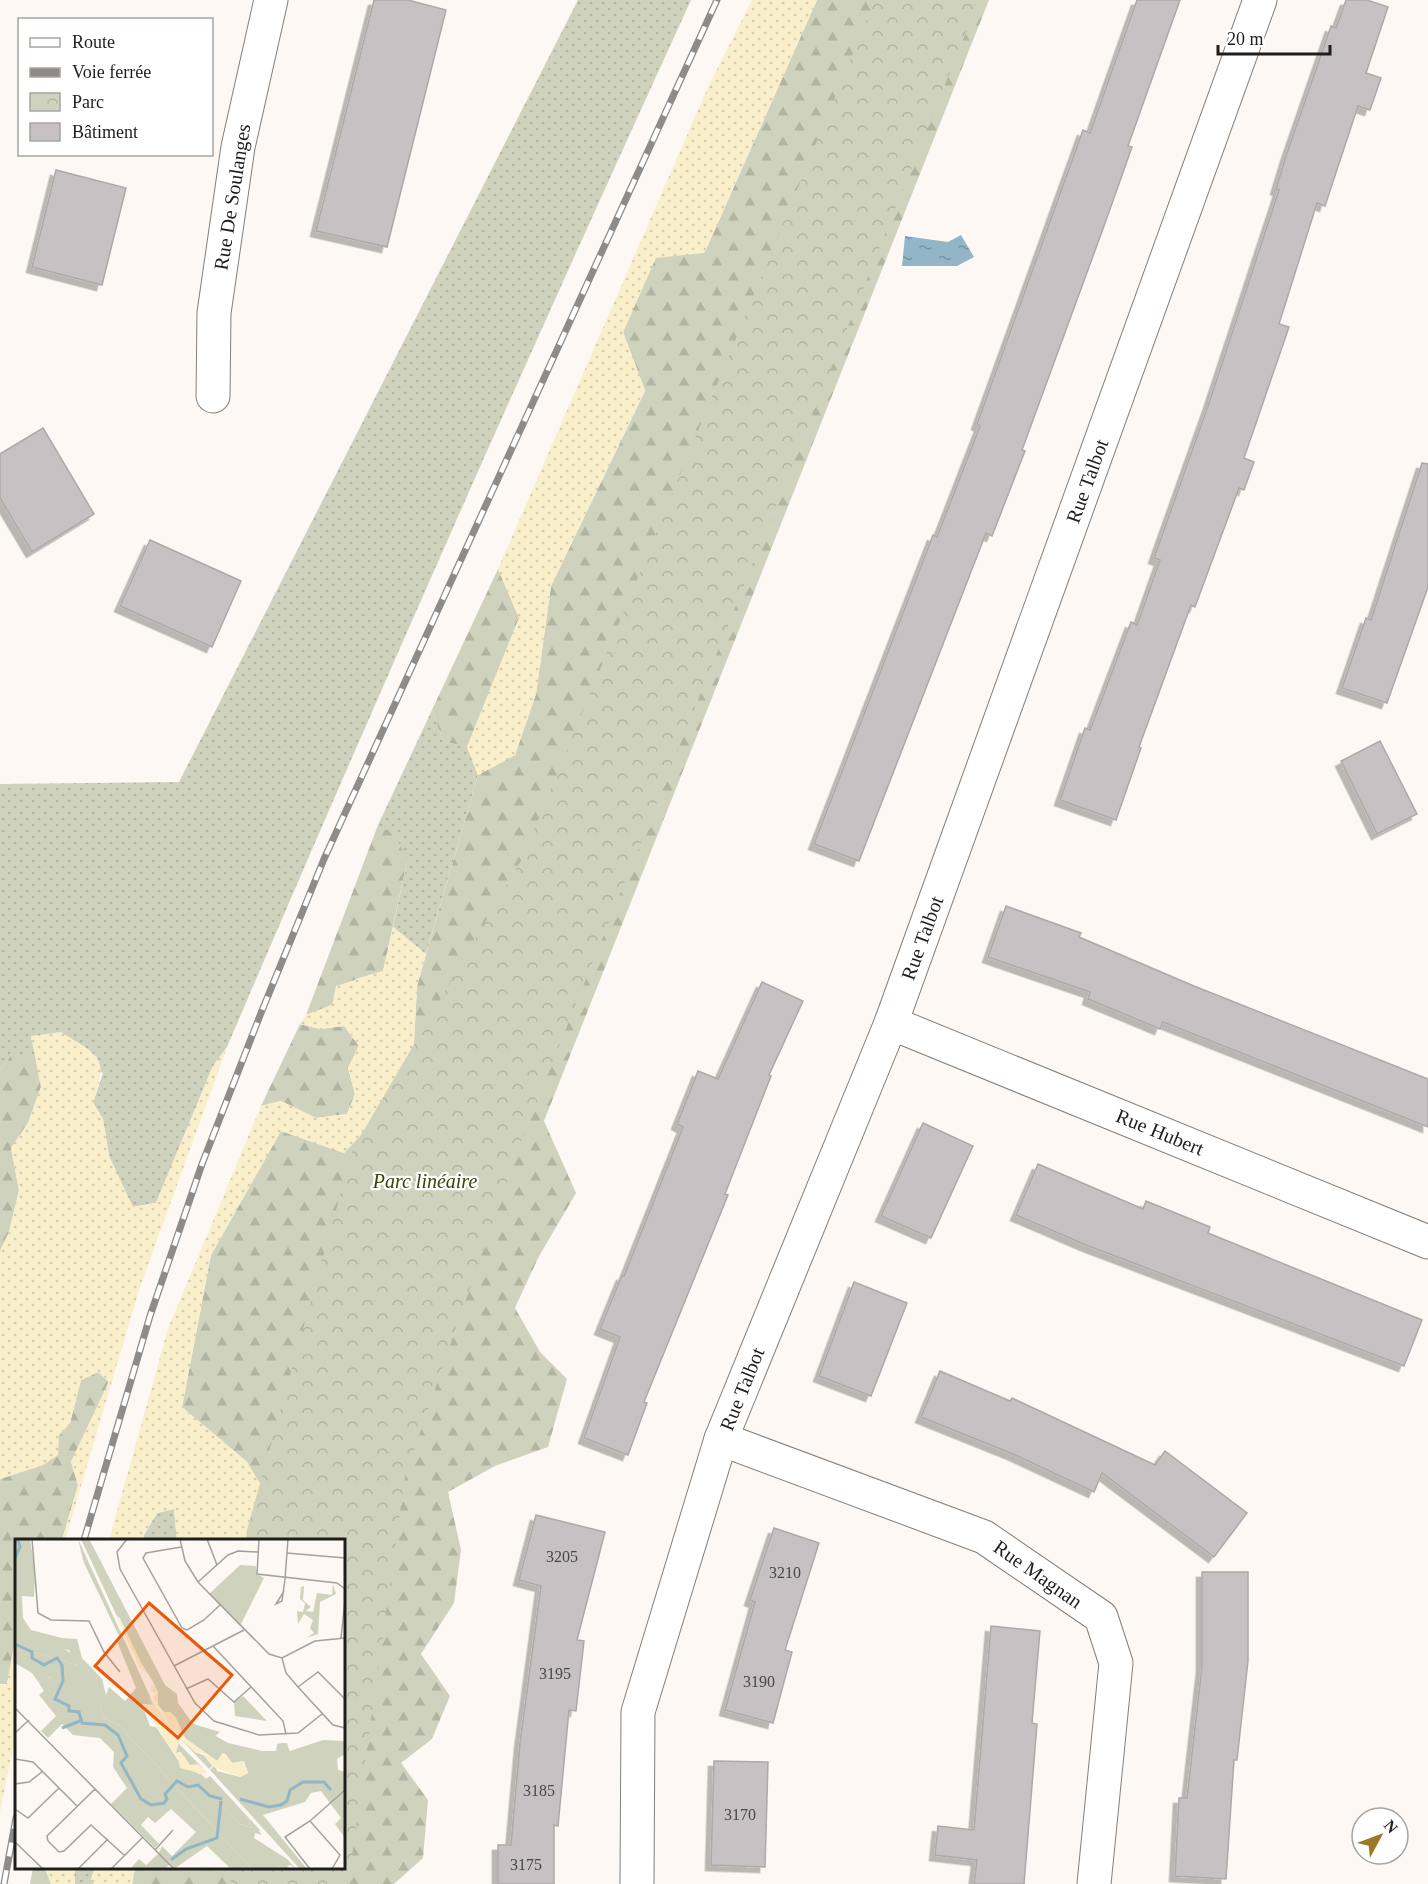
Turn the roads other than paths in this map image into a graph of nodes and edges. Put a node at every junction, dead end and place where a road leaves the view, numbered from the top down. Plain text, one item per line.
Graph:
1 (271, 0) edge
2 (1260, 0) edge
3 (213, 396) dead end
4 (891, 1023) junction
5 (1428, 1242) edge
6 (721, 1439) junction
7 (637, 1884) edge
8 (1094, 1884) edge

1 - 3 street, Rue De Soulanges
2 - 4 street, Rue Talbot
4 - 5 street, Rue Hubert
4 - 6 street, Rue Talbot
6 - 7 street, Rue Talbot
6 - 8 street, Rue Magnan

